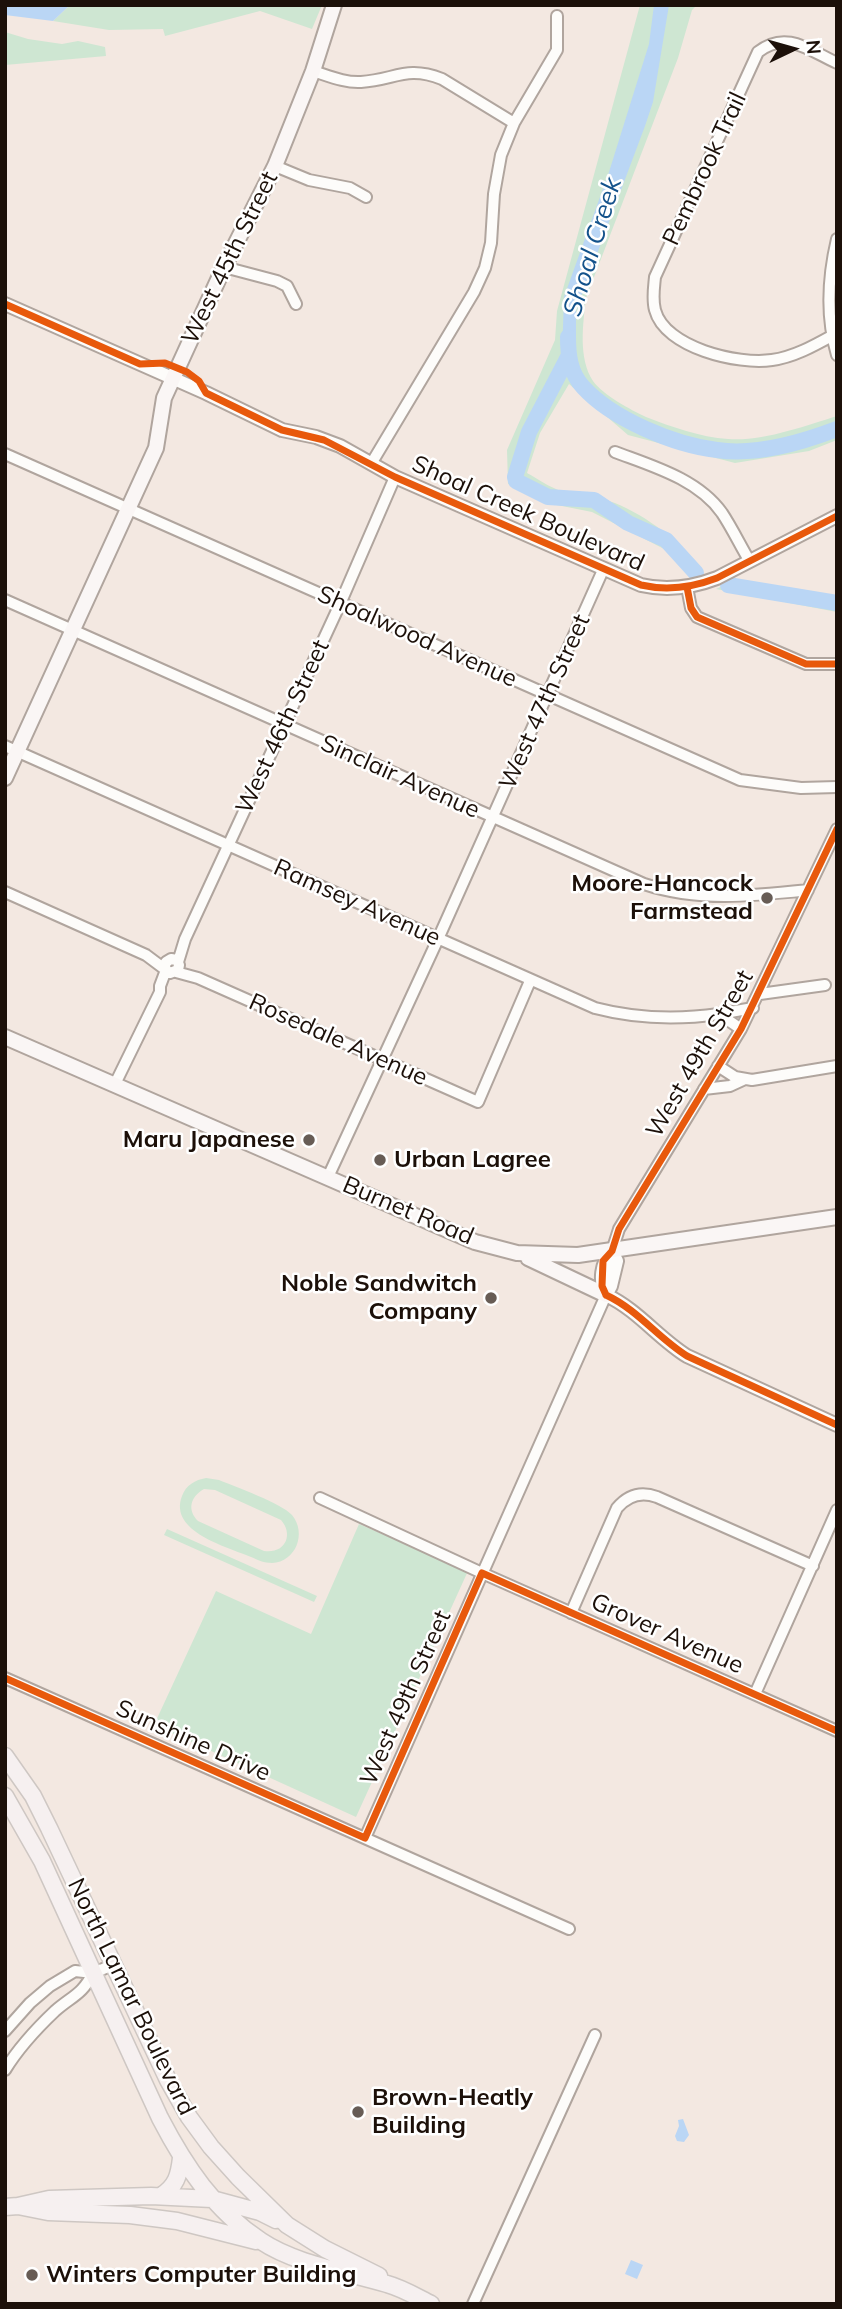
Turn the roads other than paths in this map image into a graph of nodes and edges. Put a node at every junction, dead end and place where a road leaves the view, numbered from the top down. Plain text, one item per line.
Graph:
1 (334, 5) edge
2 (557, 16) dead end
3 (837, 62) edge
4 (313, 71) junction
5 (514, 123) junction
6 (275, 166) junction
7 (366, 197) dead end
8 (837, 239) edge
9 (225, 267) junction
10 (5, 304) edge
11 (296, 304) dead end
12 (834, 335) edge
13 (837, 355) edge
14 (172, 378) junction
15 (615, 452) dead end
16 (5, 454) edge
17 (371, 464) junction
18 (395, 477) junction
19 (129, 510) junction
20 (837, 516) edge
21 (749, 561) junction
22 (603, 570) junction
23 (687, 587) junction
24 (5, 600) edge
25 (340, 604) junction
26 (74, 631) junction
27 (837, 664) edge
28 (549, 695) junction
29 (284, 726) junction
30 (11, 749) edge
31 (5, 778) edge
32 (837, 787) edge
33 (493, 818) junction
34 (837, 829) edge
35 (228, 845) junction
36 (808, 890) junction
37 (5, 892) edge
38 (438, 939) junction
39 (172, 966) junction
40 (530, 981) junction
41 (825, 985) dead end
42 (760, 994) junction
43 (753, 1007) junction
44 (719, 1014) junction
45 (741, 1029) junction
46 (5, 1037) edge
47 (382, 1058) junction
48 (718, 1066) junction
49 (837, 1066) edge
50 (743, 1080) junction
51 (115, 1084) junction
52 (704, 1089) junction
53 (328, 1177) junction
54 (837, 1217) edge
55 (612, 1251) junction
56 (517, 1253) junction
57 (606, 1295) junction
58 (837, 1425) edge
59 (320, 1498) dead end
60 (837, 1510) edge
61 (813, 1566) junction
62 (482, 1573) junction
63 (571, 1613) junction
64 (5, 1678) edge
65 (755, 1694) junction
66 (837, 1731) edge
67 (5, 1756) edge
68 (12, 1779) edge
69 (5, 1796) edge
70 (365, 1838) junction
71 (569, 1928) dead end
72 (113, 1965) junction
73 (93, 1973) junction
74 (5, 2031) edge
75 (595, 2035) dead end
76 (123, 2038) junction
77 (5, 2070) edge
78 (168, 2080) junction
79 (181, 2158) junction
80 (161, 2196) junction
81 (212, 2199) junction
82 (12, 2206) edge
83 (287, 2225) junction
84 (262, 2242) junction
85 (389, 2284) junction
86 (431, 2304) edge
87 (473, 2304) edge

1 - 4 main road, West 45th Street
2 - 5 street
3 - 12 street, Pembrook Trail
4 - 5 street
4 - 6 main road, West 45th Street
5 - 17 street
6 - 7 street
6 - 9 main road, West 45th Street
8 - 12 street
9 - 11 street
9 - 14 main road, West 45th Street
10 - 14 street, Shoal Creek Boulevard
12 - 13 street
14 - 17 street, Shoal Creek Boulevard
14 - 19 main road, West 45th Street
15 - 21 street
16 - 19 street, Shoalwood Avenue
17 - 18 street, Shoal Creek Boulevard
18 - 22 street, Shoal Creek Boulevard
18 - 25 street, West 46th Street
19 - 25 street, Shoalwood Avenue
19 - 26 main road, West 45th Street
20 - 21 street, Shoal Creek Boulevard
21 - 23 street, Shoal Creek Boulevard
22 - 23 street, Shoal Creek Boulevard
22 - 28 street, West 47th Street
23 - 27 street
24 - 26 street, Sinclair Avenue
25 - 28 street, Shoalwood Avenue
25 - 29 street, West 46th Street
26 - 29 street, Sinclair Avenue
26 - 30 main road, West 45th Street
28 - 32 street, Shoalwood Avenue
28 - 33 street, West 47th Street
29 - 33 street, Sinclair Avenue
29 - 35 street, West 46th Street
30 - 31 main road, West 45th Street
30 - 35 street, Ramsey Avenue
33 - 36 street, Sinclair Avenue
33 - 38 street, West 47th Street
34 - 36 street, West 49th Street
35 - 38 street, Ramsey Avenue
35 - 39 street, West 46th Street
36 - 42 street, West 49th Street
37 - 39 street, Rosedale Avenue
38 - 40 street, Ramsey Avenue
38 - 47 street, West 47th Street
39 - 47 street, Rosedale Avenue
39 - 51 street, West 46th Street
40 - 44 street, Ramsey Avenue
40 - 47 street, Rosedale Avenue
41 - 42 street
42 - 43 street, West 49th Street
43 - 44 street, Ramsey Avenue
43 - 45 street, West 49th Street
44 - 45 street
45 - 48 street, West 49th Street
46 - 51 main road, Burnet Road
47 - 53 street, West 47th Street
48 - 50 street
48 - 52 street, West 49th Street
49 - 50 street
50 - 52 street
51 - 53 main road, Burnet Road
52 - 55 street, West 49th Street
53 - 56 main road, Burnet Road
54 - 55 main road, Burnet Road
55 - 56 main road, Burnet Road
55 - 57 street, West 49th Street
56 - 57 main road
57 - 58 street
57 - 62 street, West 49th Street
59 - 62 street, Grover Avenue
60 - 61 street
61 - 63 street
61 - 65 street
62 - 63 street, Grover Avenue
62 - 70 street, West 49th Street
63 - 65 street, Grover Avenue
64 - 70 street, Sunshine Drive
65 - 66 street, Grover Avenue
67 - 68 main road, North Lamar Boulevard
68 - 72 main road, North Lamar Boulevard
69 - 73 main road, North Lamar Boulevard
70 - 71 street, Sunshine Drive
72 - 73 street
72 - 78 main road, North Lamar Boulevard
73 - 74 street
73 - 76 main road, North Lamar Boulevard
73 - 77 street
75 - 87 street
76 - 78 main road
76 - 79 main road, North Lamar Boulevard
78 - 83 main road, North Lamar Boulevard
79 - 80 main road
79 - 81 main road, North Lamar Boulevard
80 - 81 main road
80 - 82 main road
81 - 83 main road
81 - 84 main road, North Lamar Boulevard
82 - 84 main road
83 - 85 main road, North Lamar Boulevard
84 - 85 main road, North Lamar Boulevard
85 - 86 main road, North Lamar Boulevard

